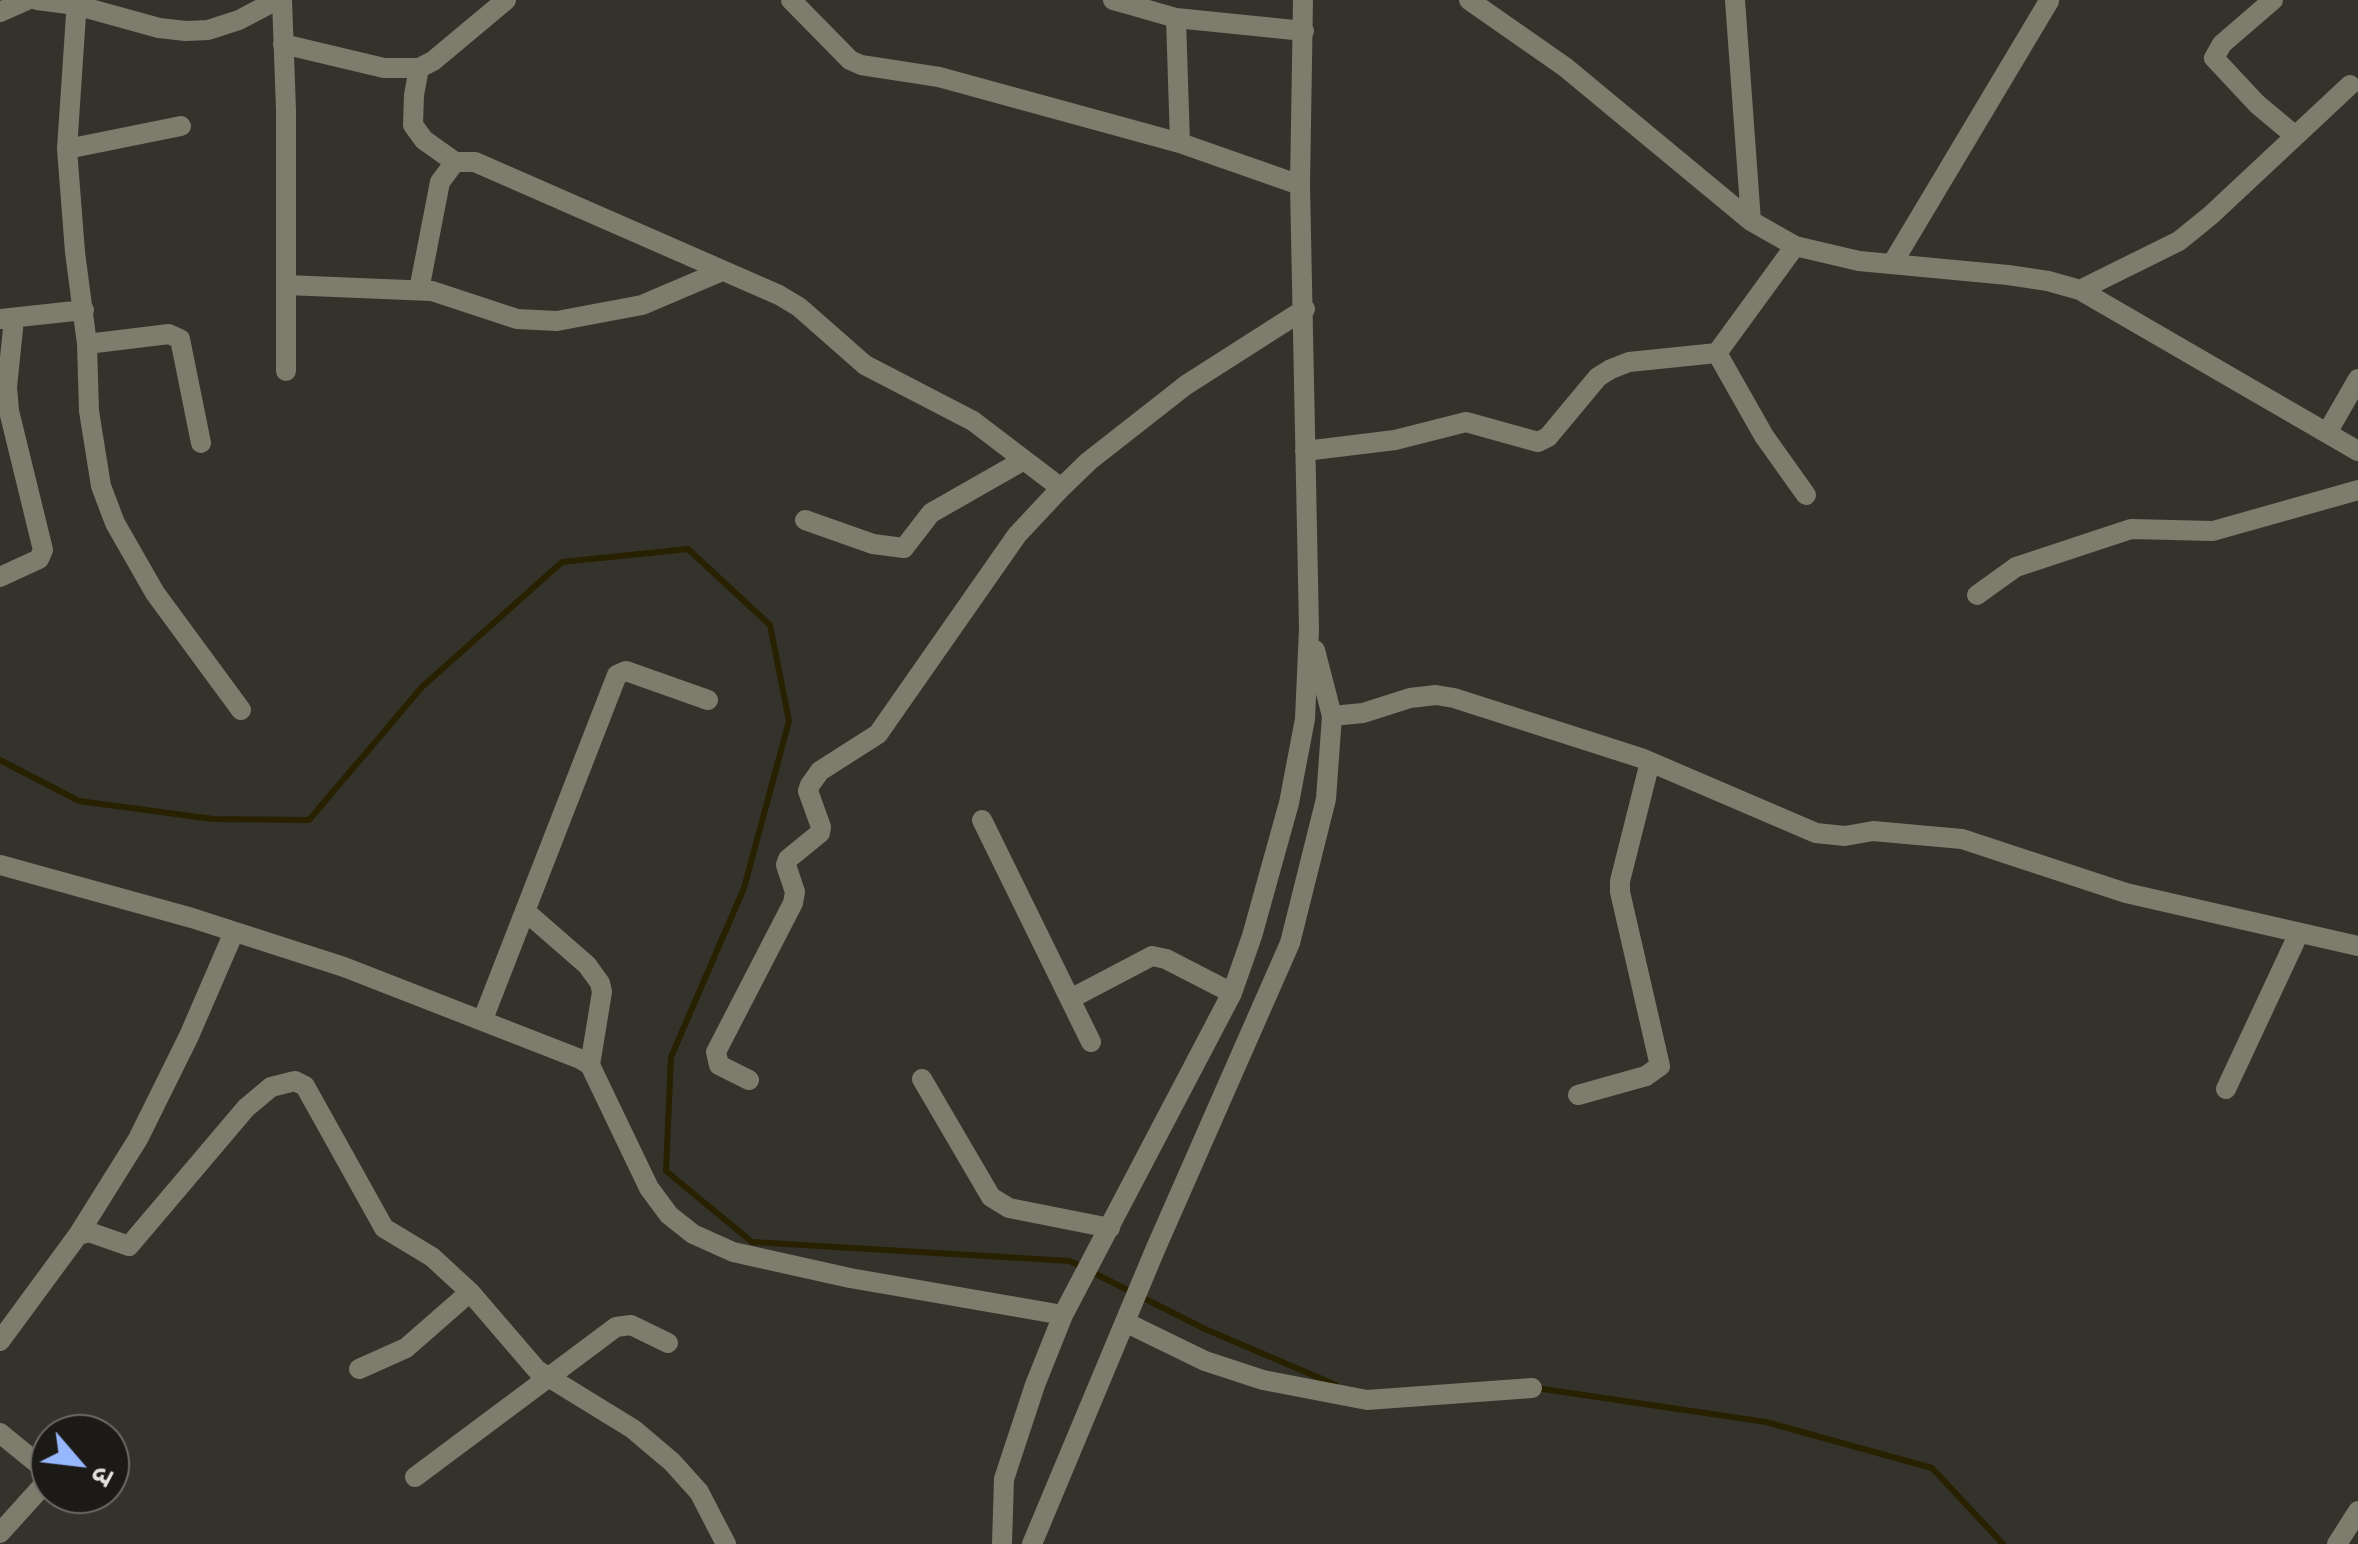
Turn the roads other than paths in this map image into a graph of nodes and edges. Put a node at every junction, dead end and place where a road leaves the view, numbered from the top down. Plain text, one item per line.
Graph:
1 (26, 0) edge
2 (38, 0) edge
3 (280, 0) edge
4 (506, 0) edge
5 (791, 0) edge
6 (1113, 0) edge
7 (1304, 0) edge
8 (1469, 0) edge
9 (1735, 0) edge
10 (2049, 0) edge
11 (2273, 0) edge
12 (76, 3) edge
13 (0, 12) edge
14 (1176, 18) junction
15 (1304, 31) junction
16 (283, 44) junction
17 (419, 68) junction
18 (2350, 85) dead end
19 (181, 126) dead end
20 (2294, 135) junction
21 (1180, 142) junction
22 (68, 149) junction
23 (455, 162) junction
24 (1300, 186) junction
25 (1750, 222) junction
26 (1794, 246) junction
27 (1892, 264) junction
28 (722, 271) junction
29 (286, 286) junction
30 (419, 290) junction
31 (2080, 290) junction
32 (1305, 309) junction
33 (84, 310) junction
34 (7, 319) edge
35 (88, 344) junction
36 (1717, 353) junction
37 (286, 370) dead end
38 (2358, 379) edge
39 (2327, 433) junction
40 (201, 443) dead end
41 (1305, 451) junction
42 (2358, 452) edge
43 (1024, 460) junction
44 (1061, 488) junction
45 (2358, 490) edge
46 (1806, 495) dead end
47 (805, 520) dead end
48 (0, 576) edge
49 (1978, 595) dead end
50 (1310, 628) junction
51 (708, 700) dead end
52 (241, 710) dead end
53 (1332, 716) junction
54 (1650, 762) junction
55 (982, 820) dead end
56 (0, 865) edge
57 (525, 912) junction
58 (234, 932) junction
59 (2298, 935) junction
60 (2358, 946) edge
61 (1232, 993) junction
62 (1072, 998) junction
63 (484, 1020) junction
64 (1091, 1042) dead end
65 (590, 1065) junction
66 (749, 1080) dead end
67 (922, 1080) dead end
68 (2226, 1089) dead end
69 (1578, 1095) dead end
70 (1110, 1228) junction
71 (78, 1236) junction
72 (470, 1292) junction
73 (1063, 1315) junction
74 (1130, 1317) junction
75 (0, 1341) edge
76 (668, 1343) dead end
77 (359, 1370) dead end
78 (551, 1378) junction
79 (1532, 1388) dead end
80 (0, 1433) edge
81 (414, 1477) dead end
82 (2358, 1511) edge
83 (0, 1533) edge
84 (726, 1544) edge
85 (1002, 1544) edge
86 (1032, 1544) edge
87 (2336, 1544) edge

1 - 13 street
2 - 12 street
3 - 12 street
3 - 16 street
4 - 17 street
5 - 21 street
6 - 14 street
7 - 15 street
8 - 25 street
9 - 25 street
10 - 27 street
11 - 20 street
12 - 22 street
14 - 15 street
14 - 21 street
15 - 24 street
16 - 17 street
16 - 29 street
17 - 23 street
18 - 20 street
19 - 22 street
20 - 31 street
21 - 24 street
22 - 33 street
23 - 28 street
23 - 30 street
24 - 32 street
25 - 26 street
26 - 27 street
26 - 36 street
27 - 31 street
28 - 30 street
28 - 43 street
29 - 30 street
29 - 37 street
31 - 39 street
32 - 41 street
32 - 44 street
33 - 34 street
33 - 35 street
34 - 48 street
35 - 40 street
35 - 52 street
36 - 41 street
36 - 46 street
38 - 39 street
39 - 42 street
41 - 50 street
43 - 44 street
43 - 47 street
44 - 66 street
45 - 49 street
50 - 53 street
50 - 61 street
51 - 57 street
53 - 54 street
53 - 74 street
54 - 59 street
54 - 69 street
55 - 62 street
56 - 58 street
57 - 63 street
57 - 65 street
58 - 63 street
58 - 71 street
59 - 60 street
59 - 68 street
61 - 62 street
61 - 70 street
62 - 64 street
63 - 65 street
65 - 73 street
67 - 70 street
70 - 73 street
71 - 72 street
71 - 75 street
72 - 77 street
72 - 78 street
73 - 85 street
74 - 79 street
74 - 86 street
76 - 78 street
78 - 81 street
78 - 84 street
80 - 83 street
82 - 87 street

